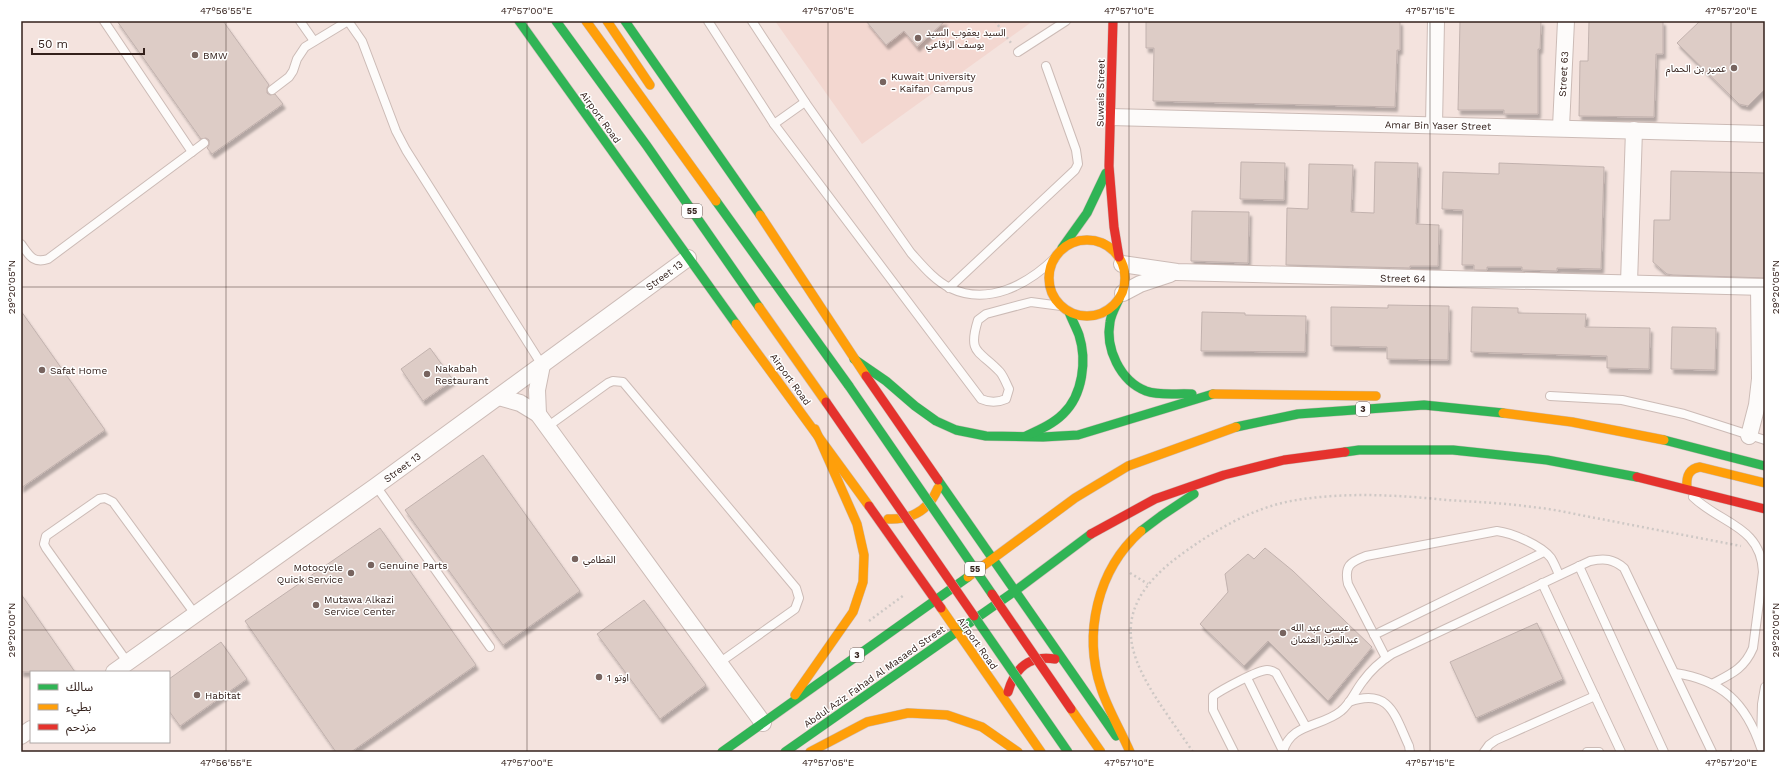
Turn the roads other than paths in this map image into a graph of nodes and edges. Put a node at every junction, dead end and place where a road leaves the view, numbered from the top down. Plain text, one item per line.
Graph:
1 (104, 21) edge
2 (300, 21) edge
3 (348, 21) edge
4 (519, 21) edge
5 (556, 21) edge
6 (586, 21) edge
7 (607, 21) edge
8 (625, 21) edge
9 (708, 21) edge
10 (752, 21) edge
11 (1066, 21) edge
12 (1113, 21) edge
13 (1436, 21) edge
14 (1566, 21) edge
15 (314, 41) junction
16 (1018, 52) road end
17 (1046, 66) dead end
18 (272, 90) dead end
19 (654, 92) dead end
20 (806, 102) junction
21 (1110, 116) junction
22 (774, 124) junction
23 (673, 125) dead end
24 (1434, 125) junction
25 (620, 126) dead end
26 (1561, 127) junction
27 (1634, 130) junction
28 (1765, 134) edge
29 (204, 143) dead end
30 (647, 146) junction
31 (676, 146) junction
32 (192, 152) junction
33 (1109, 166) junction
34 (21, 244) edge
35 (1056, 256) junction
36 (688, 258) junction
37 (1121, 260) junction
38 (1177, 272) junction
39 (1629, 284) junction
40 (1762, 287) edge
41 (949, 288) junction
42 (1121, 296) junction
43 (1061, 306) junction
44 (1069, 312) junction
45 (854, 359) junction
46 (542, 365) junction
47 (1214, 394) junction
48 (1550, 396) dead end
49 (499, 397) junction
50 (1424, 405) junction
51 (542, 421) junction
52 (815, 429) junction
53 (1749, 436) junction
54 (1024, 437) junction
55 (1765, 440) edge
56 (1765, 466) edge
57 (1224, 475) junction
58 (939, 482) junction
59 (1765, 483) edge
60 (376, 486) junction
61 (1687, 488) junction
62 (1765, 509) edge
63 (875, 514) junction
64 (1544, 552) junction
65 (993, 559) junction
66 (1579, 566) junction
67 (1559, 576) junction
68 (1542, 583) junction
69 (1015, 591) junction
70 (934, 600) junction
71 (195, 614) junction
72 (957, 632) junction
73 (1374, 635) junction
74 (490, 647) dead end
75 (1386, 658) junction
76 (128, 662) junction
77 (1066, 662) junction
78 (720, 663) junction
79 (115, 671) edge
80 (1675, 673) junction
81 (1247, 678) junction
82 (1712, 684) junction
83 (1765, 687) edge
84 (1595, 696) junction
85 (1349, 702) junction
86 (787, 707) junction
87 (1010, 708) junction
88 (763, 723) junction
89 (1306, 727) junction
90 (30, 731) edge
91 (21, 736) edge
92 (1761, 750) edge
93 (1283, 751) edge
94 (722, 752) edge
95 (785, 752) edge
96 (810, 752) edge
97 (1018, 752) edge
98 (1041, 752) edge
99 (1068, 752) edge
100 (1102, 752) edge
101 (1126, 752) edge
102 (1130, 752) edge
103 (1234, 752) edge
104 (1410, 752) edge
105 (1484, 752) edge
106 (1587, 752) edge
107 (1599, 752) edge
108 (1621, 752) edge
109 (1664, 752) edge
110 (1712, 752) edge

1 - 32 lane
2 - 15 lane
3 - 15 lane
3 - 46 lane
4 - 36 main road, Airport Road
5 - 30 main road, Airport Road / 55
6 - 31 main road, 55
7 - 19 main road
8 - 45 main road
9 - 22 lane
10 - 20 lane
11 - 16 lane
12 - 21 main road, Suwais Street
13 - 24 street
14 - 26 street, Street 63
15 - 18 lane
17 - 41 lane
20 - 22 lane
20 - 41 lane
21 - 24 street, Amar Bin Yaser Street
21 - 33 main road, Suwais Street
22 - 43 lane
23 - 31 main road
24 - 26 street, Amar Bin Yaser Street
25 - 30 main road
26 - 27 street, Amar Bin Yaser Street
27 - 28 street, Amar Bin Yaser Street
27 - 39 street
29 - 32 lane
30 - 99 main road, Airport Road / 55, bridge
31 - 100 main road, 55, bridge
32 - 34 lane
33 - 35 main road, Suwais Street
33 - 37 main road, Suwais Street
35 - 37 main road
35 - 41 lane
35 - 43 main road
36 - 46 street, Street 13
36 - 52 main road, Airport Road
37 - 38 street, Street 64
37 - 42 main road
38 - 39 street, Street 64
38 - 42 street, Street 64
39 - 40 street, Street 64
40 - 53 street
42 - 44 main road
42 - 47 main road
43 - 44 main road
44 - 54 main road
45 - 54 main road
45 - 58 main road
46 - 49 street, Street 13
46 - 51 street
47 - 50 main road
47 - 54 main road
48 - 53 lane
49 - 51 street
49 - 60 street, Street 13
50 - 56 main road, 3
50 - 65 main road, 3
51 - 78 street
51 - 78 lane
52 - 63 main road, Airport Road
52 - 86 main road
53 - 55 lane
57 - 61 main road
57 - 69 main road, Abdul Aziz Fahad Al Masaed Street
57 - 102 main road
58 - 63 main road
58 - 65 main road
59 - 61 main road
60 - 71 street, Street 13
60 - 74 lane
61 - 62 main road
61 - 82 lane
63 - 70 main road, Airport Road
64 - 67 lane
64 - 73 lane
64 - 73 lane
65 - 69 main road
65 - 70 main road, 3
66 - 67 lane
66 - 80 lane
66 - 109 lane
67 - 68 lane
68 - 75 lane
68 - 84 lane
69 - 72 main road, Abdul Aziz Fahad Al Masaed Street
69 - 77 main road
70 - 72 main road, Airport Road
70 - 86 main road, 3
71 - 76 street, Street 13
71 - 76 lane
72 - 87 main road, Airport Road
72 - 95 main road, Abdul Aziz Fahad Al Masaed Street
73 - 75 lane
75 - 85 lane
76 - 79 street, Street 13
77 - 87 main road
77 - 101 main road
78 - 88 street
80 - 82 lane
80 - 110 lane
81 - 89 lane
81 - 93 lane
81 - 103 lane
82 - 92 lane
83 - 92 lane
84 - 105 lane
84 - 108 lane
85 - 89 lane
85 - 104 lane
86 - 88 main road, 3
87 - 98 main road, Airport Road
88 - 94 main road, 3
89 - 93 lane
90 - 91 street
96 - 97 main road
106 - 107 lane

